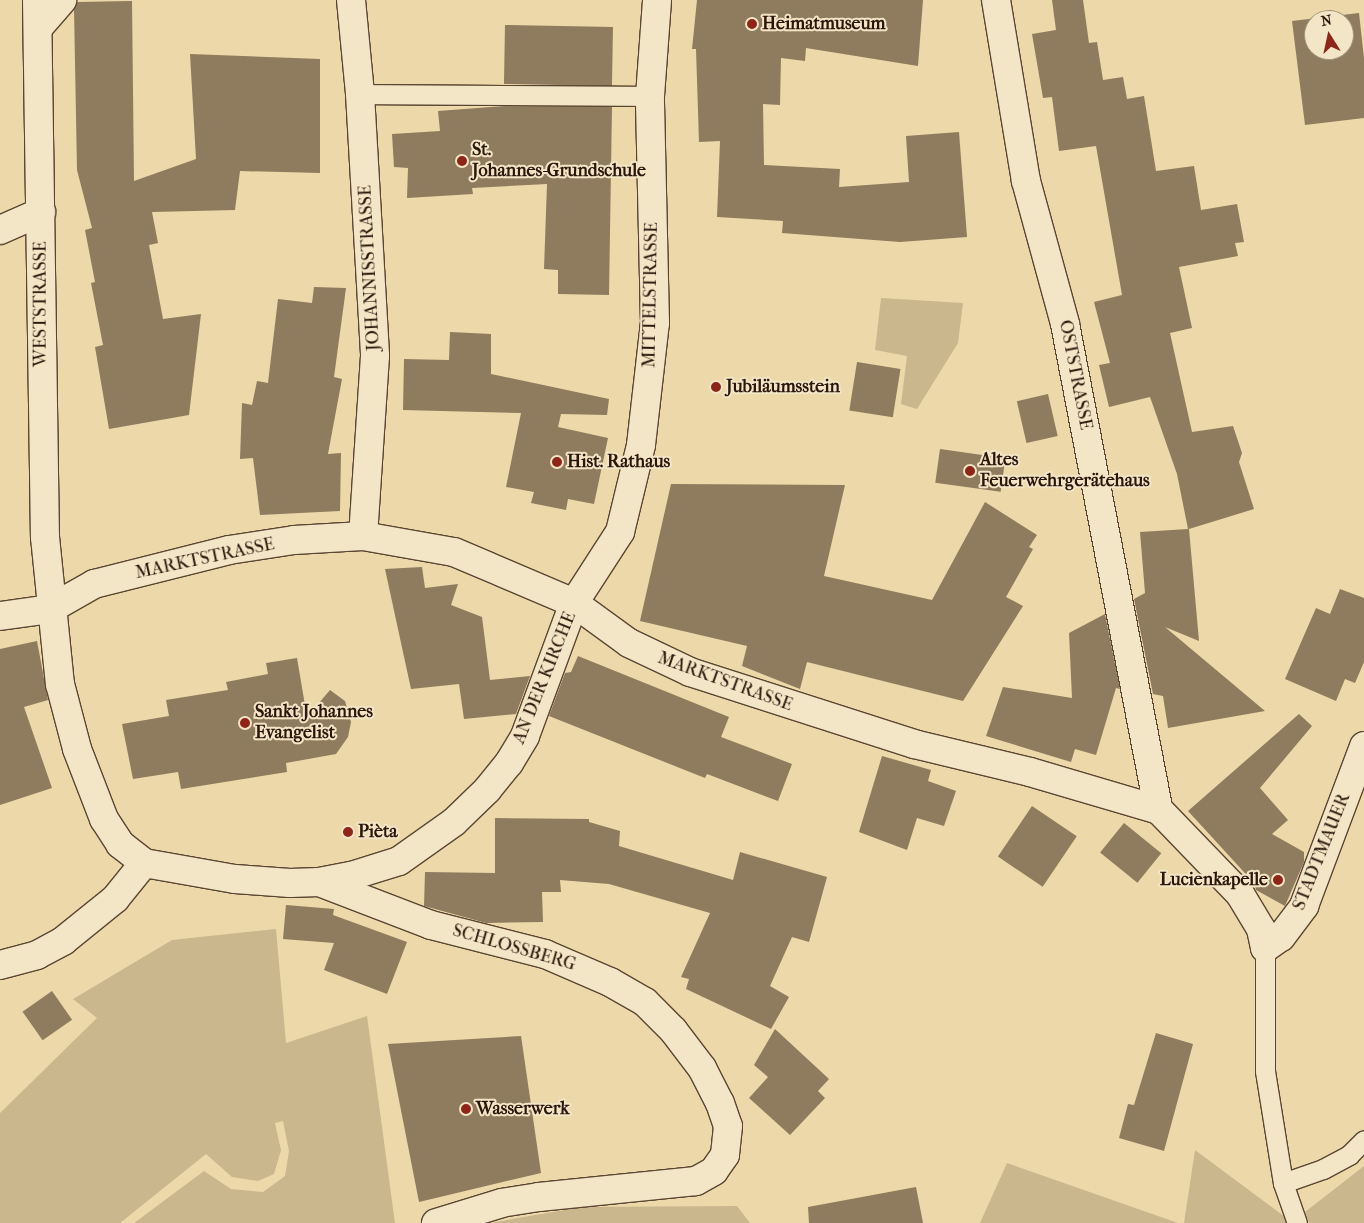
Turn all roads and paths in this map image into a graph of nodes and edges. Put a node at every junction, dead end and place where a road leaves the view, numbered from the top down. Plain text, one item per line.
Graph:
1 (37, 0) edge
2 (62, 0) edge
3 (351, 0) edge
4 (657, 0) edge
5 (996, 0) edge
6 (38, 28) junction
7 (360, 94) junction
8 (650, 96) junction
9 (41, 212) junction
10 (0, 230) edge
11 (363, 536) junction
12 (574, 603) junction
13 (50, 609) junction
14 (0, 616) edge
15 (1364, 746) edge
16 (1159, 810) junction
17 (144, 863) junction
18 (318, 882) junction
19 (1265, 948) junction
20 (0, 965) edge
21 (1364, 1140) edge
22 (1283, 1183) junction
23 (436, 1223) edge
24 (1297, 1223) edge

1 - 6 street, WESTSTRASSE
2 - 6 street
3 - 7 street, JOHANNISSTRASSE
4 - 8 street, MITTELSTRASSE
5 - 16 street, OSTSTRASSE
6 - 9 street, WESTSTRASSE
7 - 8 lane
7 - 11 street, JOHANNISSTRASSE
8 - 12 street, MITTELSTRASSE
9 - 10 street
9 - 13 street, WESTSTRASSE
11 - 12 street, MARKTSTRASSE
11 - 13 street, MARKTSTRASSE
12 - 16 street, MARKTSTRASSE
12 - 18 street, AN DER KIRCHE
13 - 14 street
13 - 17 street, AN DER KIRCHE
15 - 19 street, STADTMAUER
16 - 19 street, MARKTSTRASSE
17 - 18 street, AN DER KIRCHE
17 - 20 street
18 - 23 street, SCHLOSSBERG
19 - 22 lane
21 - 22 lane
22 - 24 lane

